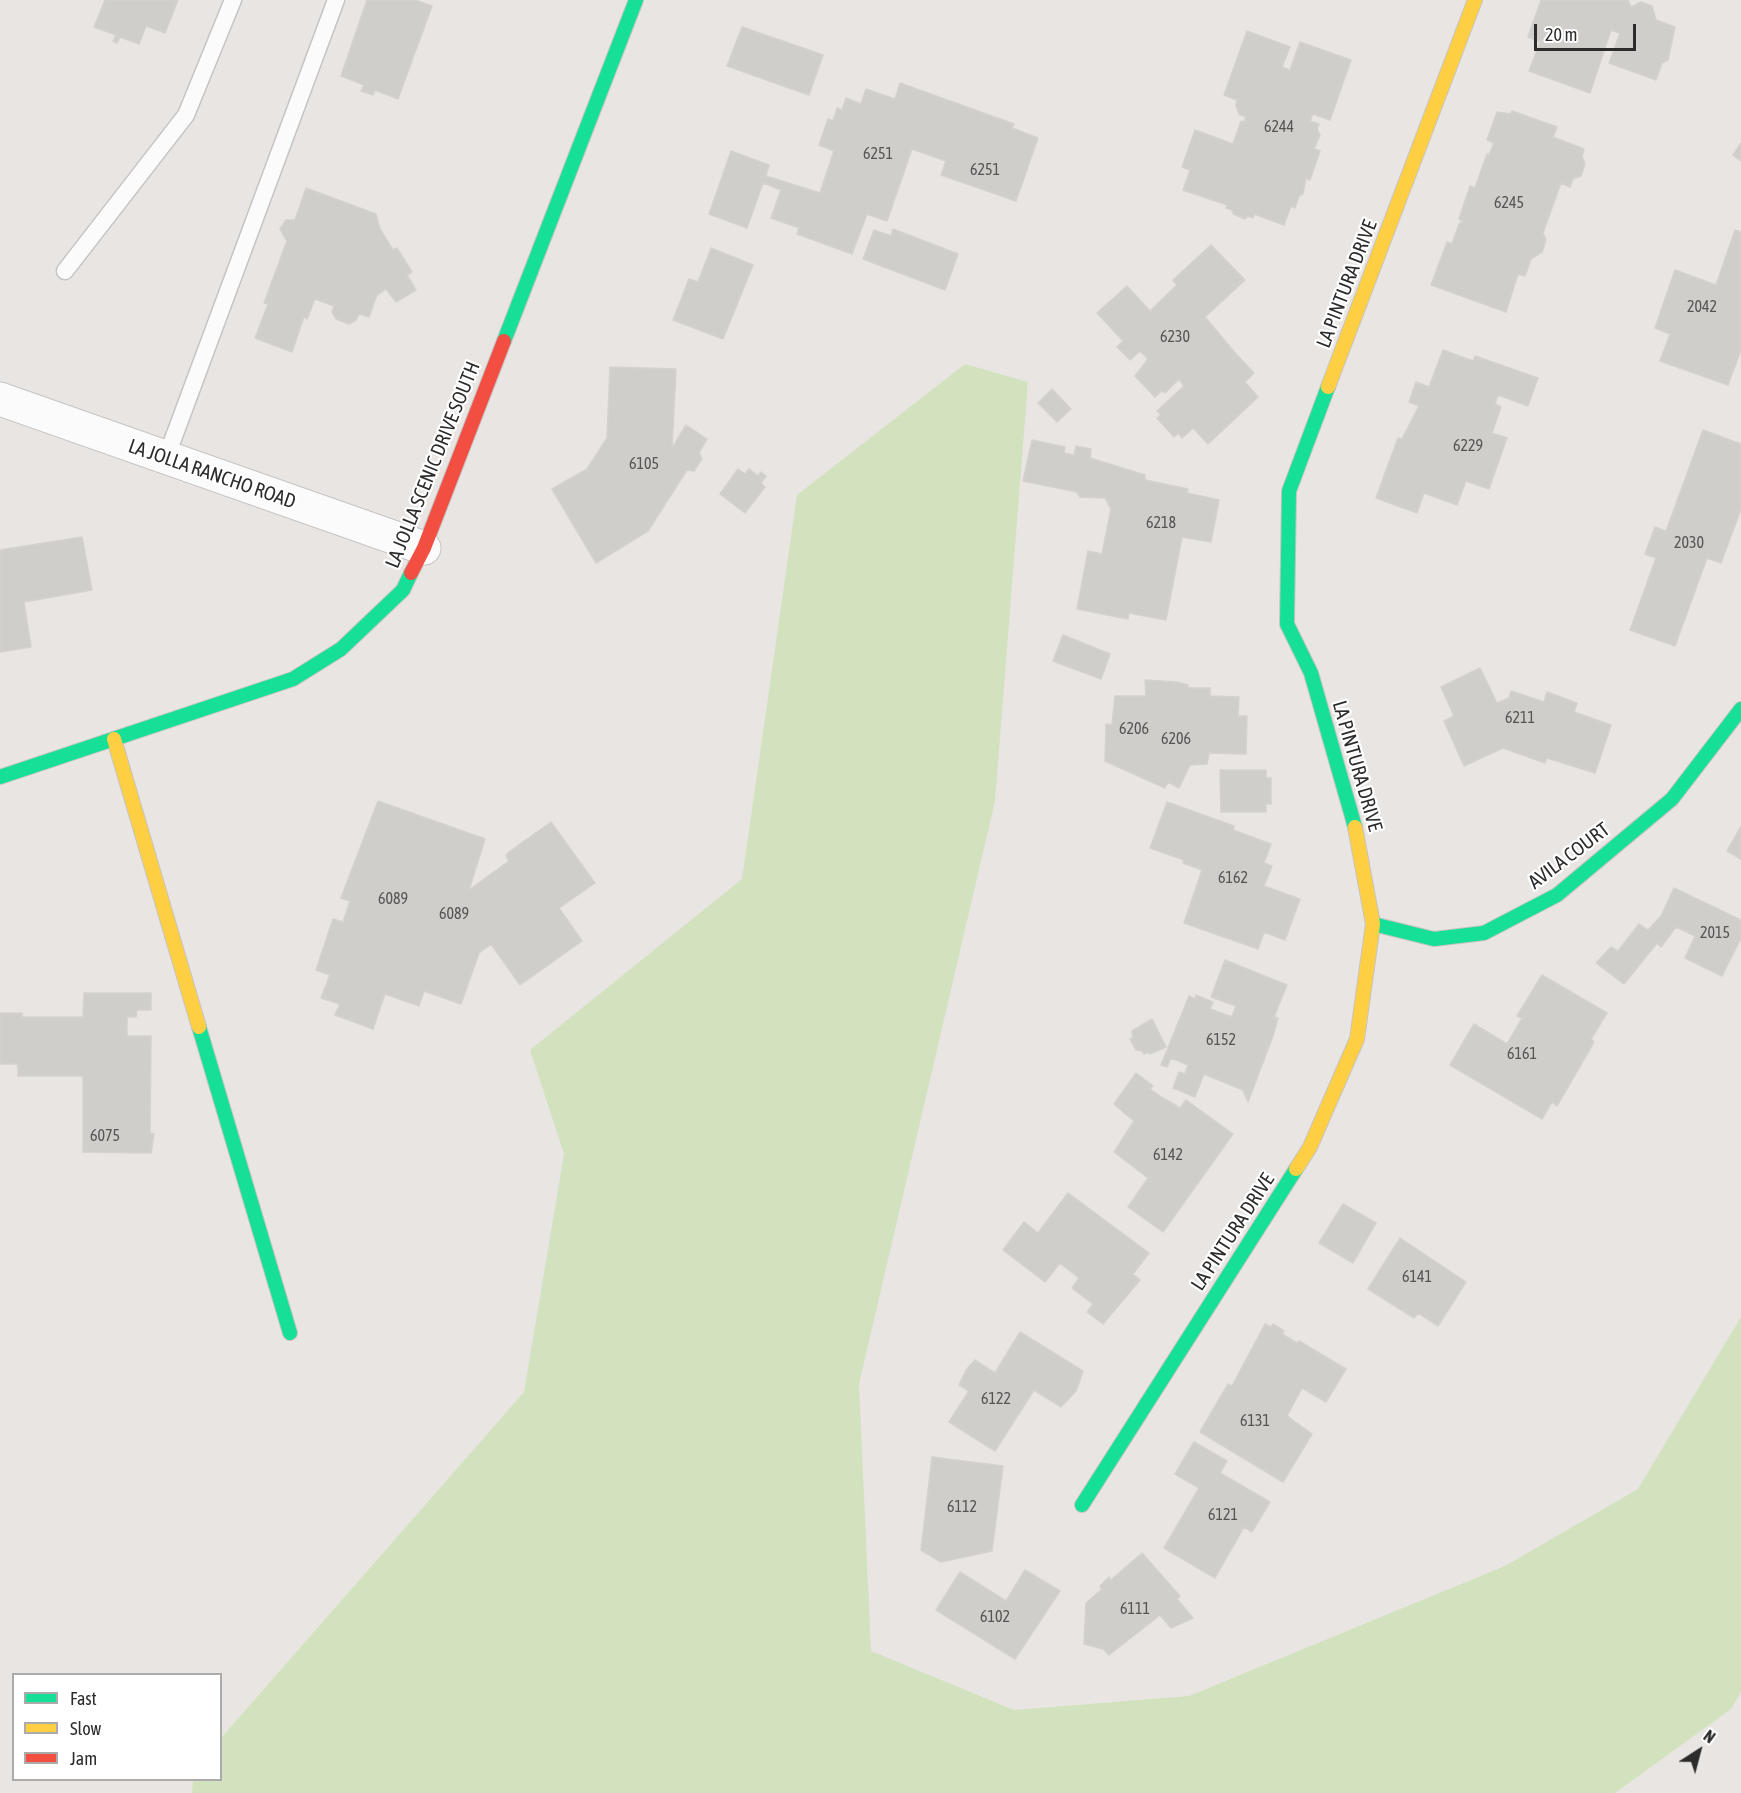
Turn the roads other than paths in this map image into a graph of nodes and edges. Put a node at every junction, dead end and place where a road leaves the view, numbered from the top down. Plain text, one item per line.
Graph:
1 (233, 0) edge
2 (336, 0) edge
3 (636, 0) edge
4 (1475, 0) edge
5 (65, 271) dead end
6 (0, 399) edge
7 (166, 458) junction
8 (424, 548) junction
9 (1741, 709) edge
10 (114, 739) junction
11 (0, 777) edge
12 (1372, 924) junction
13 (290, 1333) dead end
14 (1082, 1505) dead end

1 - 5 lane
2 - 7 lane
3 - 8 street, LA JOLLA SCENIC DRIVE SOUTH
4 - 12 street, LA PINTURA DRIVE
6 - 7 street, LA JOLLA RANCHO ROAD
7 - 8 street, LA JOLLA RANCHO ROAD
8 - 10 street, LA JOLLA SCENIC DRIVE SOUTH
9 - 12 street, AVILA COURT
10 - 11 street, LA JOLLA SCENIC DRIVE SOUTH
10 - 13 street
12 - 14 street, LA PINTURA DRIVE

